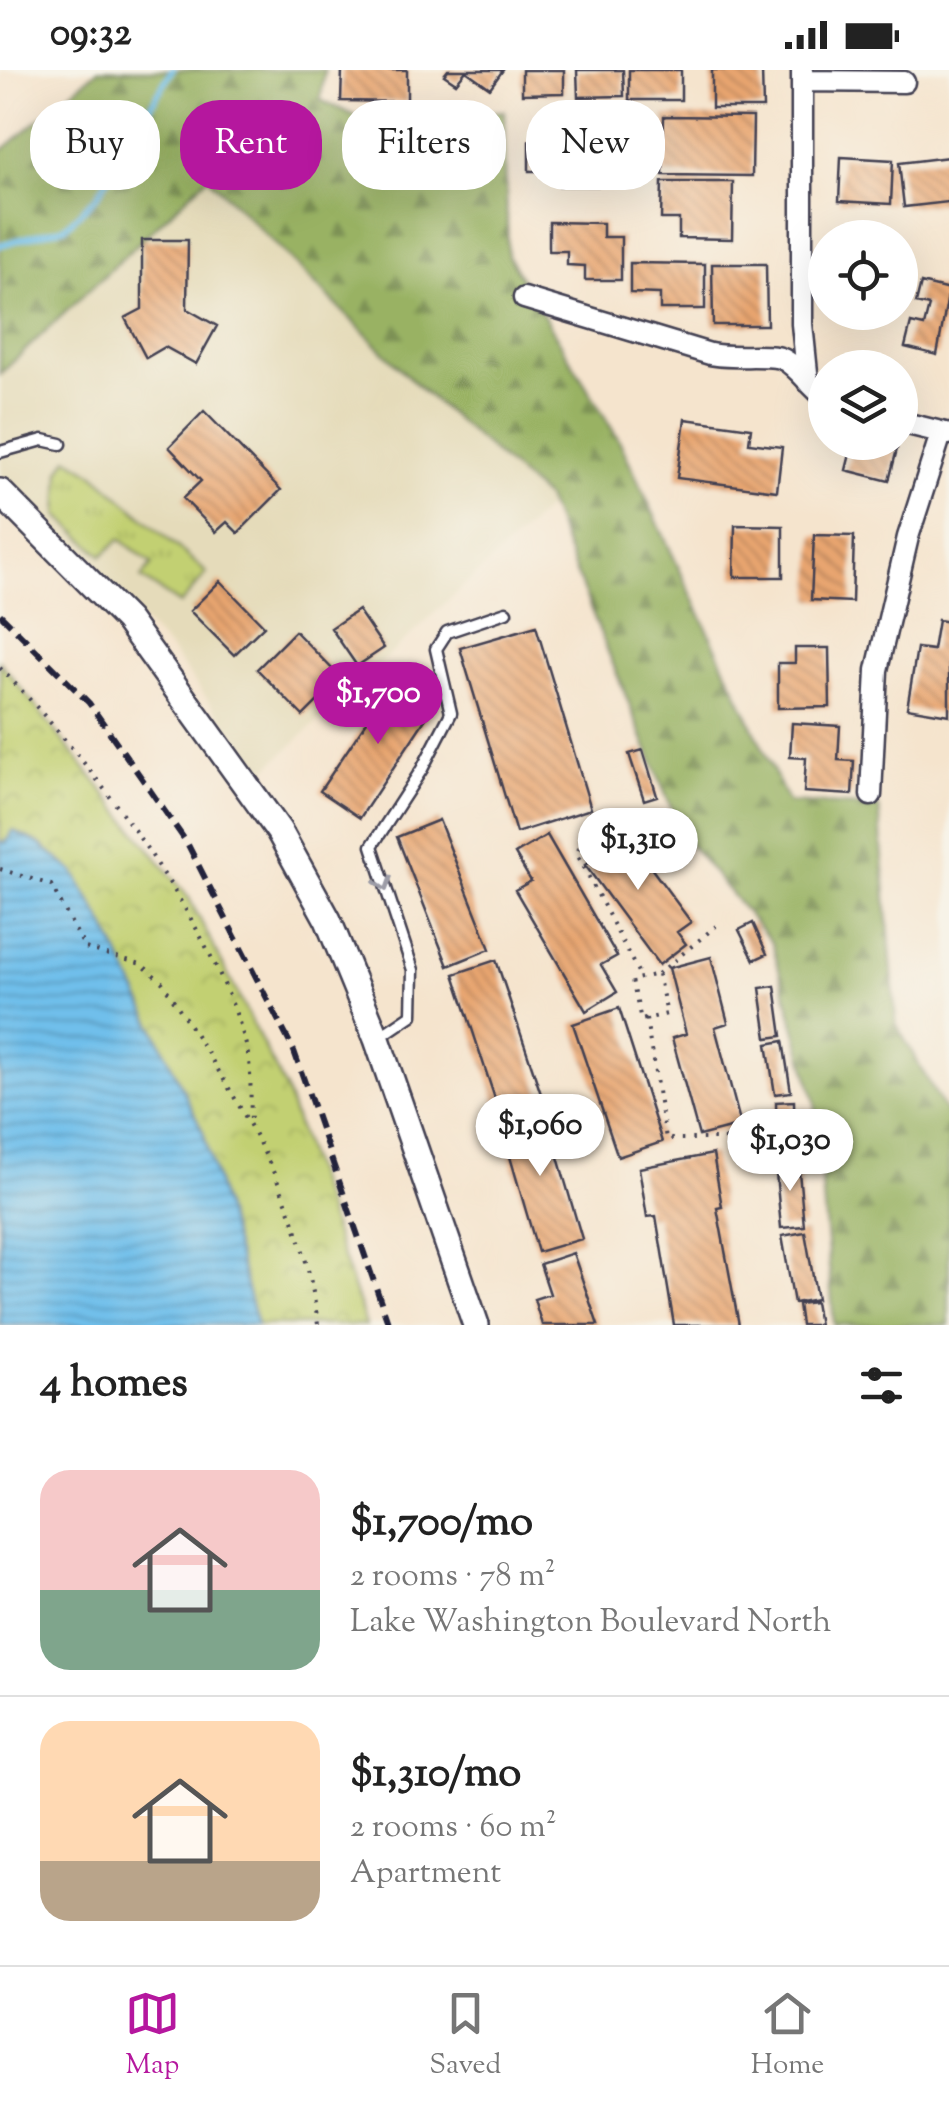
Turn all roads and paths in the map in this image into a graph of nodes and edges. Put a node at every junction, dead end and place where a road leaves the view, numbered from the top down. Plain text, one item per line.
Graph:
1 (802, 76) edge
2 (904, 82) dead end
3 (524, 298) dead end
4 (808, 382) joint
5 (918, 427) edge
6 (945, 434) edge
7 (61, 444) dead end
8 (0, 452) edge
9 (0, 492) edge
10 (506, 612) dead end
11 (0, 668) edge
12 (871, 794) dead end
13 (639, 812) dead end
14 (0, 869) edge
15 (716, 926) dead end
16 (658, 974) junction
17 (641, 978) junction
18 (646, 1018) junction
19 (377, 1038) junction
20 (252, 1122) junction
21 (763, 1139) dead end
22 (318, 1325) edge
23 (476, 1325) edge

1 - 2 street
1 - 4 street
3 - 4 street
5 - 6 street
6 - 12 street
7 - 8 lane
9 - 19 street
10 -> 19 lane
11 - 20 path
13 - 17 path
14 - 20 path
15 - 16 path
16 - 17 path
16 - 18 path
17 - 18 path
18 - 21 path
19 - 23 street
20 - 22 path

